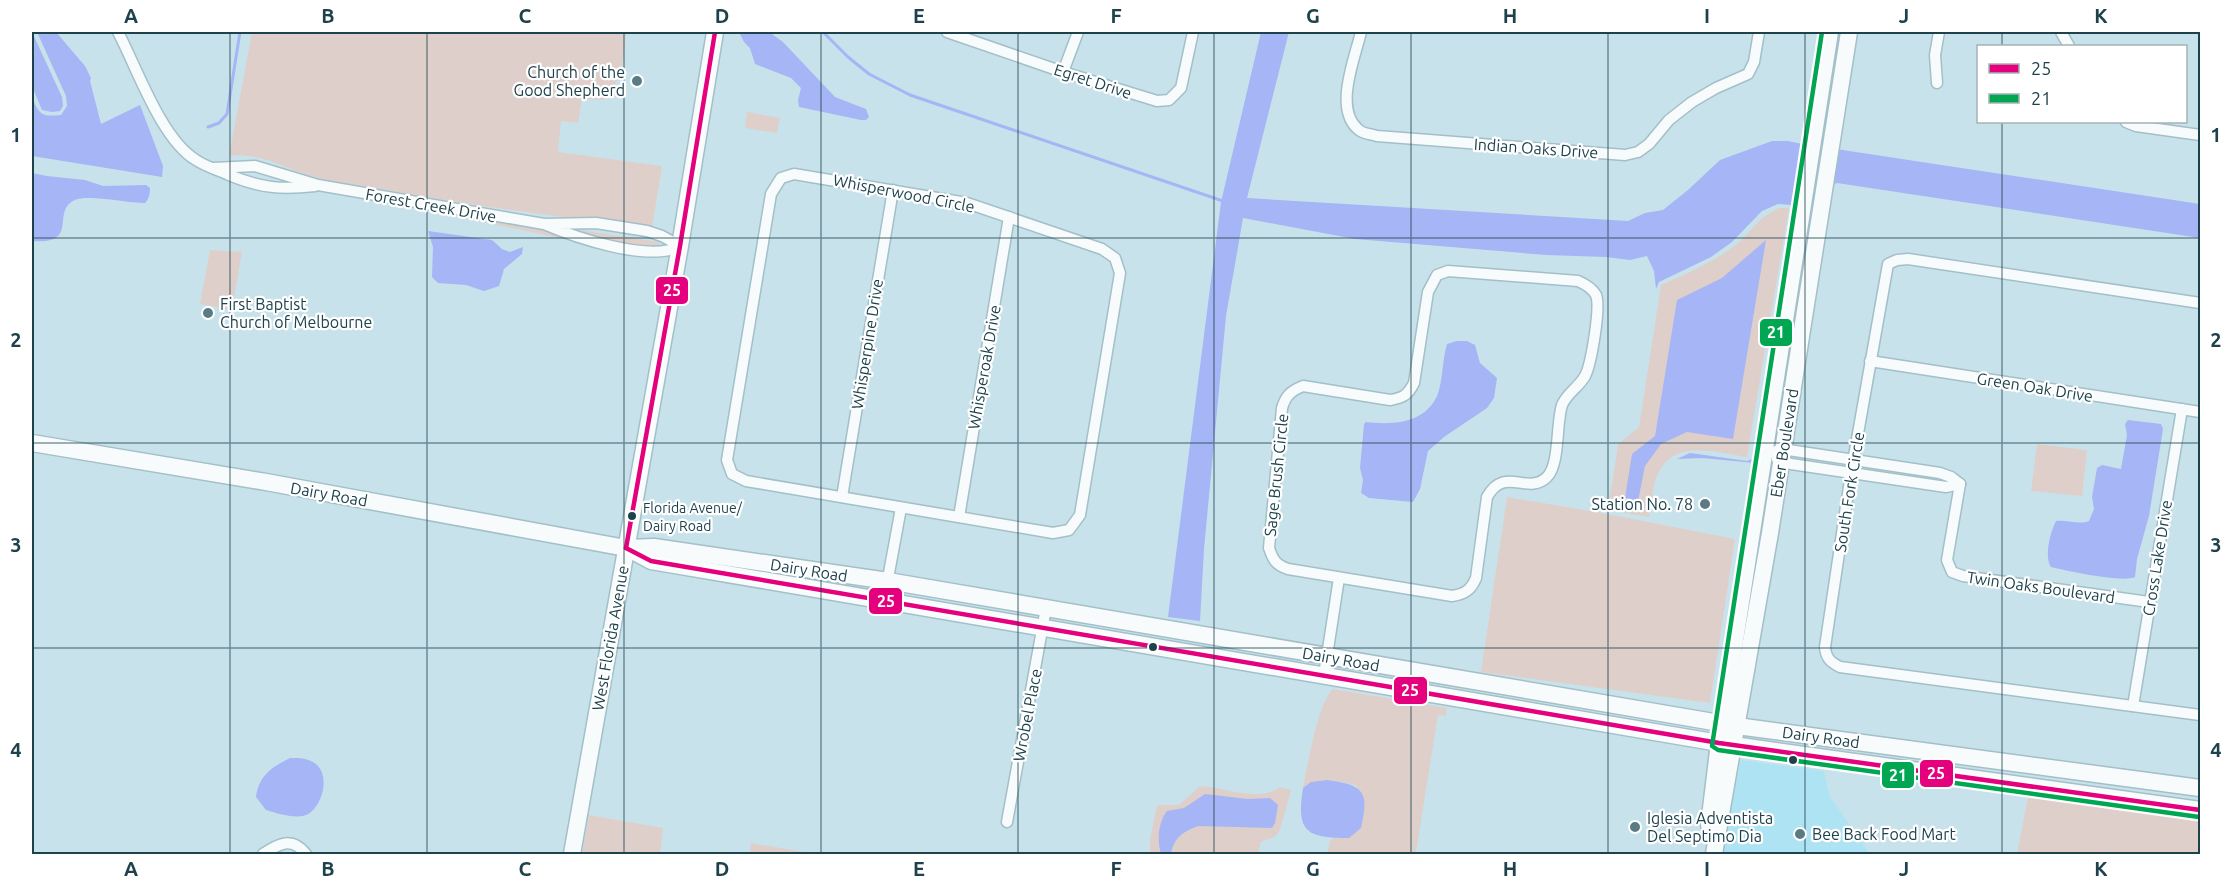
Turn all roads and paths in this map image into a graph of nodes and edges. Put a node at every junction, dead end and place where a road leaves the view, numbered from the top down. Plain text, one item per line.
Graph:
1 (118, 32) edge
2 (714, 32) edge
3 (947, 32) edge
4 (1078, 32) edge
5 (1192, 32) edge
6 (1361, 32) edge
7 (1759, 32) edge
8 (1830, 32) edge
9 (1849, 32) edge
10 (1939, 32) edge
11 (1063, 72) junction
12 (1937, 83) dead end
13 (2128, 123) edge
14 (2200, 135) edge
15 (213, 168) junction
16 (266, 168) junction
17 (318, 185) junction
18 (262, 187) junction
19 (893, 190) junction
20 (1009, 217) junction
21 (544, 224) junction
22 (680, 246) junction
23 (2200, 303) edge
24 (1870, 362) junction
25 (2182, 409) junction
26 (2200, 412) edge
27 (32, 443) edge
28 (1764, 455) junction
29 (1781, 455) junction
30 (1854, 460) junction
31 (1851, 473) junction
32 (1960, 484) junction
33 (842, 497) junction
34 (901, 508) junction
35 (959, 517) junction
36 (626, 548) junction
37 (1339, 578) junction
38 (888, 581) junction
39 (884, 600) junction
40 (2149, 602) junction
41 (1046, 608) junction
42 (1043, 627) junction
43 (1327, 657) junction
44 (1324, 675) junction
45 (2133, 706) junction
46 (2200, 715) edge
47 (1730, 724) junction
48 (1727, 744) junction
49 (2200, 788) edge
50 (2200, 810) edge
51 (1007, 822) dead end
52 (263, 855) edge
53 (306, 855) edge
54 (572, 855) edge
55 (1705, 855) edge
56 (1714, 855) edge

1 - 15 street, Forest Creek Drive
2 - 22 street, West Florida Avenue
3 - 11 street, Egret Drive
4 - 11 street
5 - 11 street, Egret Drive
6 - 7 street, Indian Oaks Drive
8 - 28 street, Eber Boulevard
9 - 29 street, Eber Boulevard
10 - 12 street
13 - 14 street
15 - 16 street, Forest Creek Drive
15 - 18 street, Forest Creek Drive
16 - 17 street, Forest Creek Drive
16 - 18 street
17 - 18 street, Forest Creek Drive
17 - 21 street, Forest Creek Drive
19 - 20 street, Whisperwood Circle
19 - 33 street, Whisperpine Drive
19 - 33 street, Whisperwood Circle
20 - 35 street, Whisperoak Drive
20 - 35 street, Whisperwood Circle
21 - 22 street, Forest Creek Drive
21 - 22 street, Forest Creek Drive
22 - 36 street, West Florida Avenue
23 - 24 street, South Fork Circle
24 - 25 street, Green Oak Drive
24 - 30 street, South Fork Circle
25 - 26 street, Green Oak Drive
25 - 40 street, Cross Lake Drive
27 - 36 street, Dairy Road
28 - 29 street
28 - 47 street, Eber Boulevard
29 - 30 street
29 - 31 street
29 - 47 street, Eber Boulevard
30 - 31 street, South Fork Circle
30 - 32 street
31 - 32 street
31 - 45 street, South Fork Circle
32 - 40 street, Twin Oaks Boulevard
33 - 34 street, Whisperwood Circle
34 - 35 street, Whisperwood Circle
34 - 38 street
36 - 38 street, Dairy Road
36 - 39 street, Dairy Road
36 - 54 street, West Florida Avenue
37 - 37 street, Sage Brush Circle
37 - 43 street
38 - 39 street
38 - 41 street, Dairy Road
39 - 42 street, Dairy Road
40 - 45 street, Cross Lake Drive
41 - 42 street, Wrobel Place
41 - 43 street, Dairy Road
42 - 44 street, Dairy Road
42 - 51 street, Wrobel Place
43 - 44 street
43 - 47 street, Dairy Road
44 - 48 street, Dairy Road
45 - 46 street, South Fork Circle
47 - 48 street, Eber Boulevard
47 - 49 street, Dairy Road
48 - 50 street, Dairy Road
48 - 55 street, Eber Boulevard
48 - 56 street, Eber Boulevard
52 - 53 street

